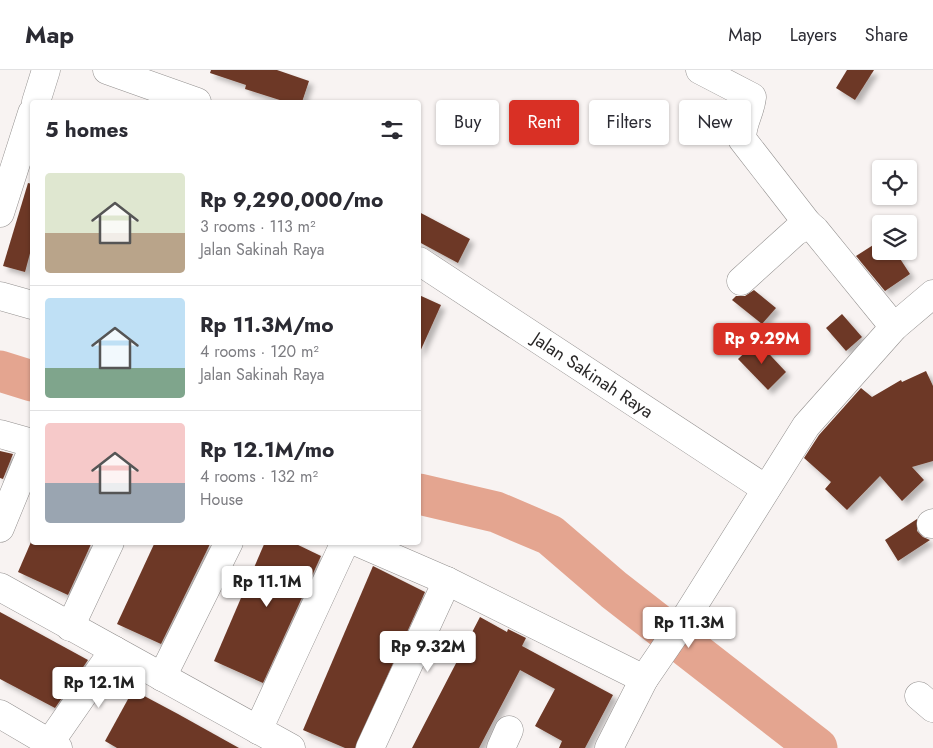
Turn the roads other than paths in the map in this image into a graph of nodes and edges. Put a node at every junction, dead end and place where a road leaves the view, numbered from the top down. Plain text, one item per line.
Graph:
1 (46, 70) edge
2 (107, 70) edge
3 (700, 70) edge
4 (151, 94) edge
5 (37, 100) edge
6 (186, 100) edge
7 (30, 119) edge
8 (0, 213) edge
9 (808, 224) junction
10 (421, 262) edge
11 (741, 281) dead end
12 (933, 294) edge
13 (0, 296) edge
14 (30, 304) edge
15 (894, 327) junction
16 (0, 434) edge
17 (30, 442) edge
18 (30, 455) edge
19 (766, 489) junction
20 (0, 528) edge
21 (109, 545) edge
22 (228, 545) edge
23 (344, 545) edge
24 (364, 545) edge
25 (447, 581) junction
26 (0, 587) edge
27 (70, 627) junction
28 (114, 650) junction
29 (162, 677) junction
30 (644, 678) junction
31 (0, 714) edge
32 (258, 730) junction
33 (51, 746) edge
34 (291, 748) edge
35 (370, 748) edge
36 (609, 748) edge

1 - 5 street
2 - 4 street
3 - 9 street
4 - 6 street
7 - 8 street
9 - 11 street
9 - 15 street
10 - 19 street, Jalan Sakinah Raya
12 - 15 street
13 - 14 street
15 - 19 street
16 - 17 street
18 - 20 street
19 - 30 street
21 - 27 street
22 - 29 street
23 - 32 street
24 - 25 street
25 - 30 street
25 - 35 street
26 - 27 street
27 - 28 street
28 - 29 street
28 - 33 street
29 - 32 street
30 - 36 street
31 - 33 street
32 - 34 street

